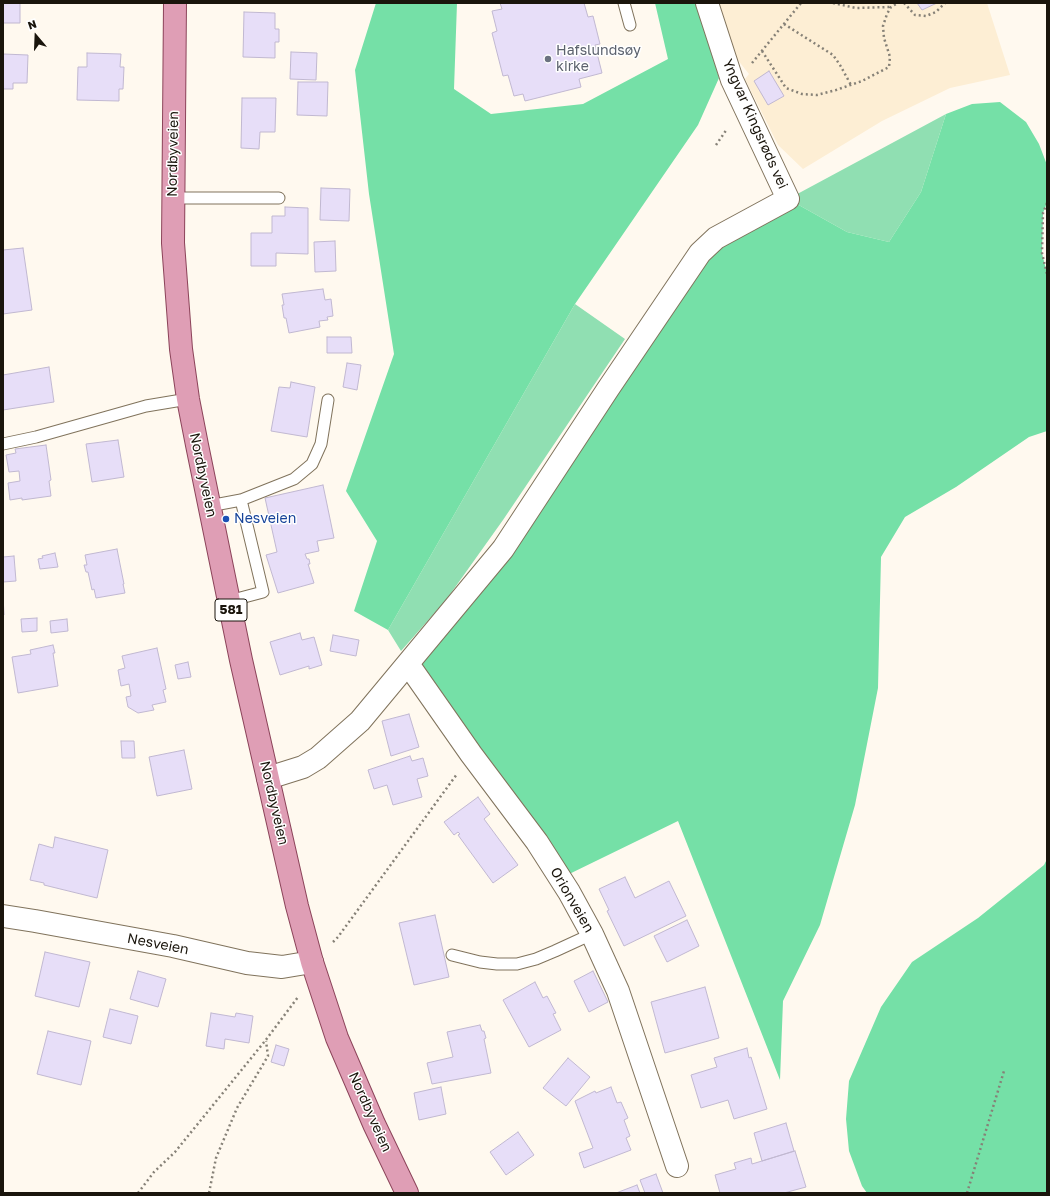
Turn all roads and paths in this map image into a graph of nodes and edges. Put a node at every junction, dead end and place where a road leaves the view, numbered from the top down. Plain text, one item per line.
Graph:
1 (175, 3) edge
2 (624, 3) edge
3 (707, 3) edge
4 (801, 3) edge
5 (833, 3) edge
6 (898, 3) edge
7 (904, 3) edge
8 (945, 3) edge
9 (891, 7) junction
10 (784, 24) junction
11 (630, 25) dead end
12 (762, 51) junction
13 (732, 80) junction
14 (851, 85) junction
15 (173, 198) junction
16 (279, 198) dead end
17 (1047, 203) edge
18 (1047, 274) edge
19 (188, 399) junction
20 (328, 400) dead end
21 (3, 444) edge
22 (241, 500) junction
23 (209, 506) junction
24 (229, 601) junction
25 (408, 664) junction
26 (471, 754) junction
27 (268, 778) junction
28 (3, 916) edge
29 (592, 934) junction
30 (452, 955) dead end
31 (312, 962) junction
32 (298, 997) dead end
33 (265, 1041) junction
34 (1004, 1071) dead end
35 (677, 1166) dead end
36 (138, 1193) edge
37 (209, 1193) edge
38 (407, 1193) edge
39 (967, 1193) edge

1 - 15 main road, Nordbyveien / 581
2 - 11 lane
3 - 13 street, Yngvar Kingsrøds vei
4 - 10 path
5 - 9 path
6 - 9 path
7 - 8 path
9 - 14 path
10 - 12 path
10 - 14 path
12 - 13 path
12 - 14 path
13 - 25 street, Yngvar Kingsrøds vei
15 - 16 lane
15 - 19 main road, Nordbyveien / 581
17 - 18 path
19 - 21 lane
19 - 23 main road, Nordbyveien / 581
20 - 22 lane
22 - 23 lane
22 - 24 lane
23 - 24 main road, Nordbyveien / 581
24 - 27 main road, Nordbyveien / 581
25 - 26 street, Orionveien
25 - 27 street
26 - 29 street, Orionveien
26 - 31 path
27 - 31 main road, Nordbyveien / 581
28 - 31 street, Nesveien
29 - 30 lane
29 - 35 street, Orionveien
31 - 38 main road, Nordbyveien / 581
32 - 33 path
33 - 36 path
33 - 37 path
34 - 39 path

